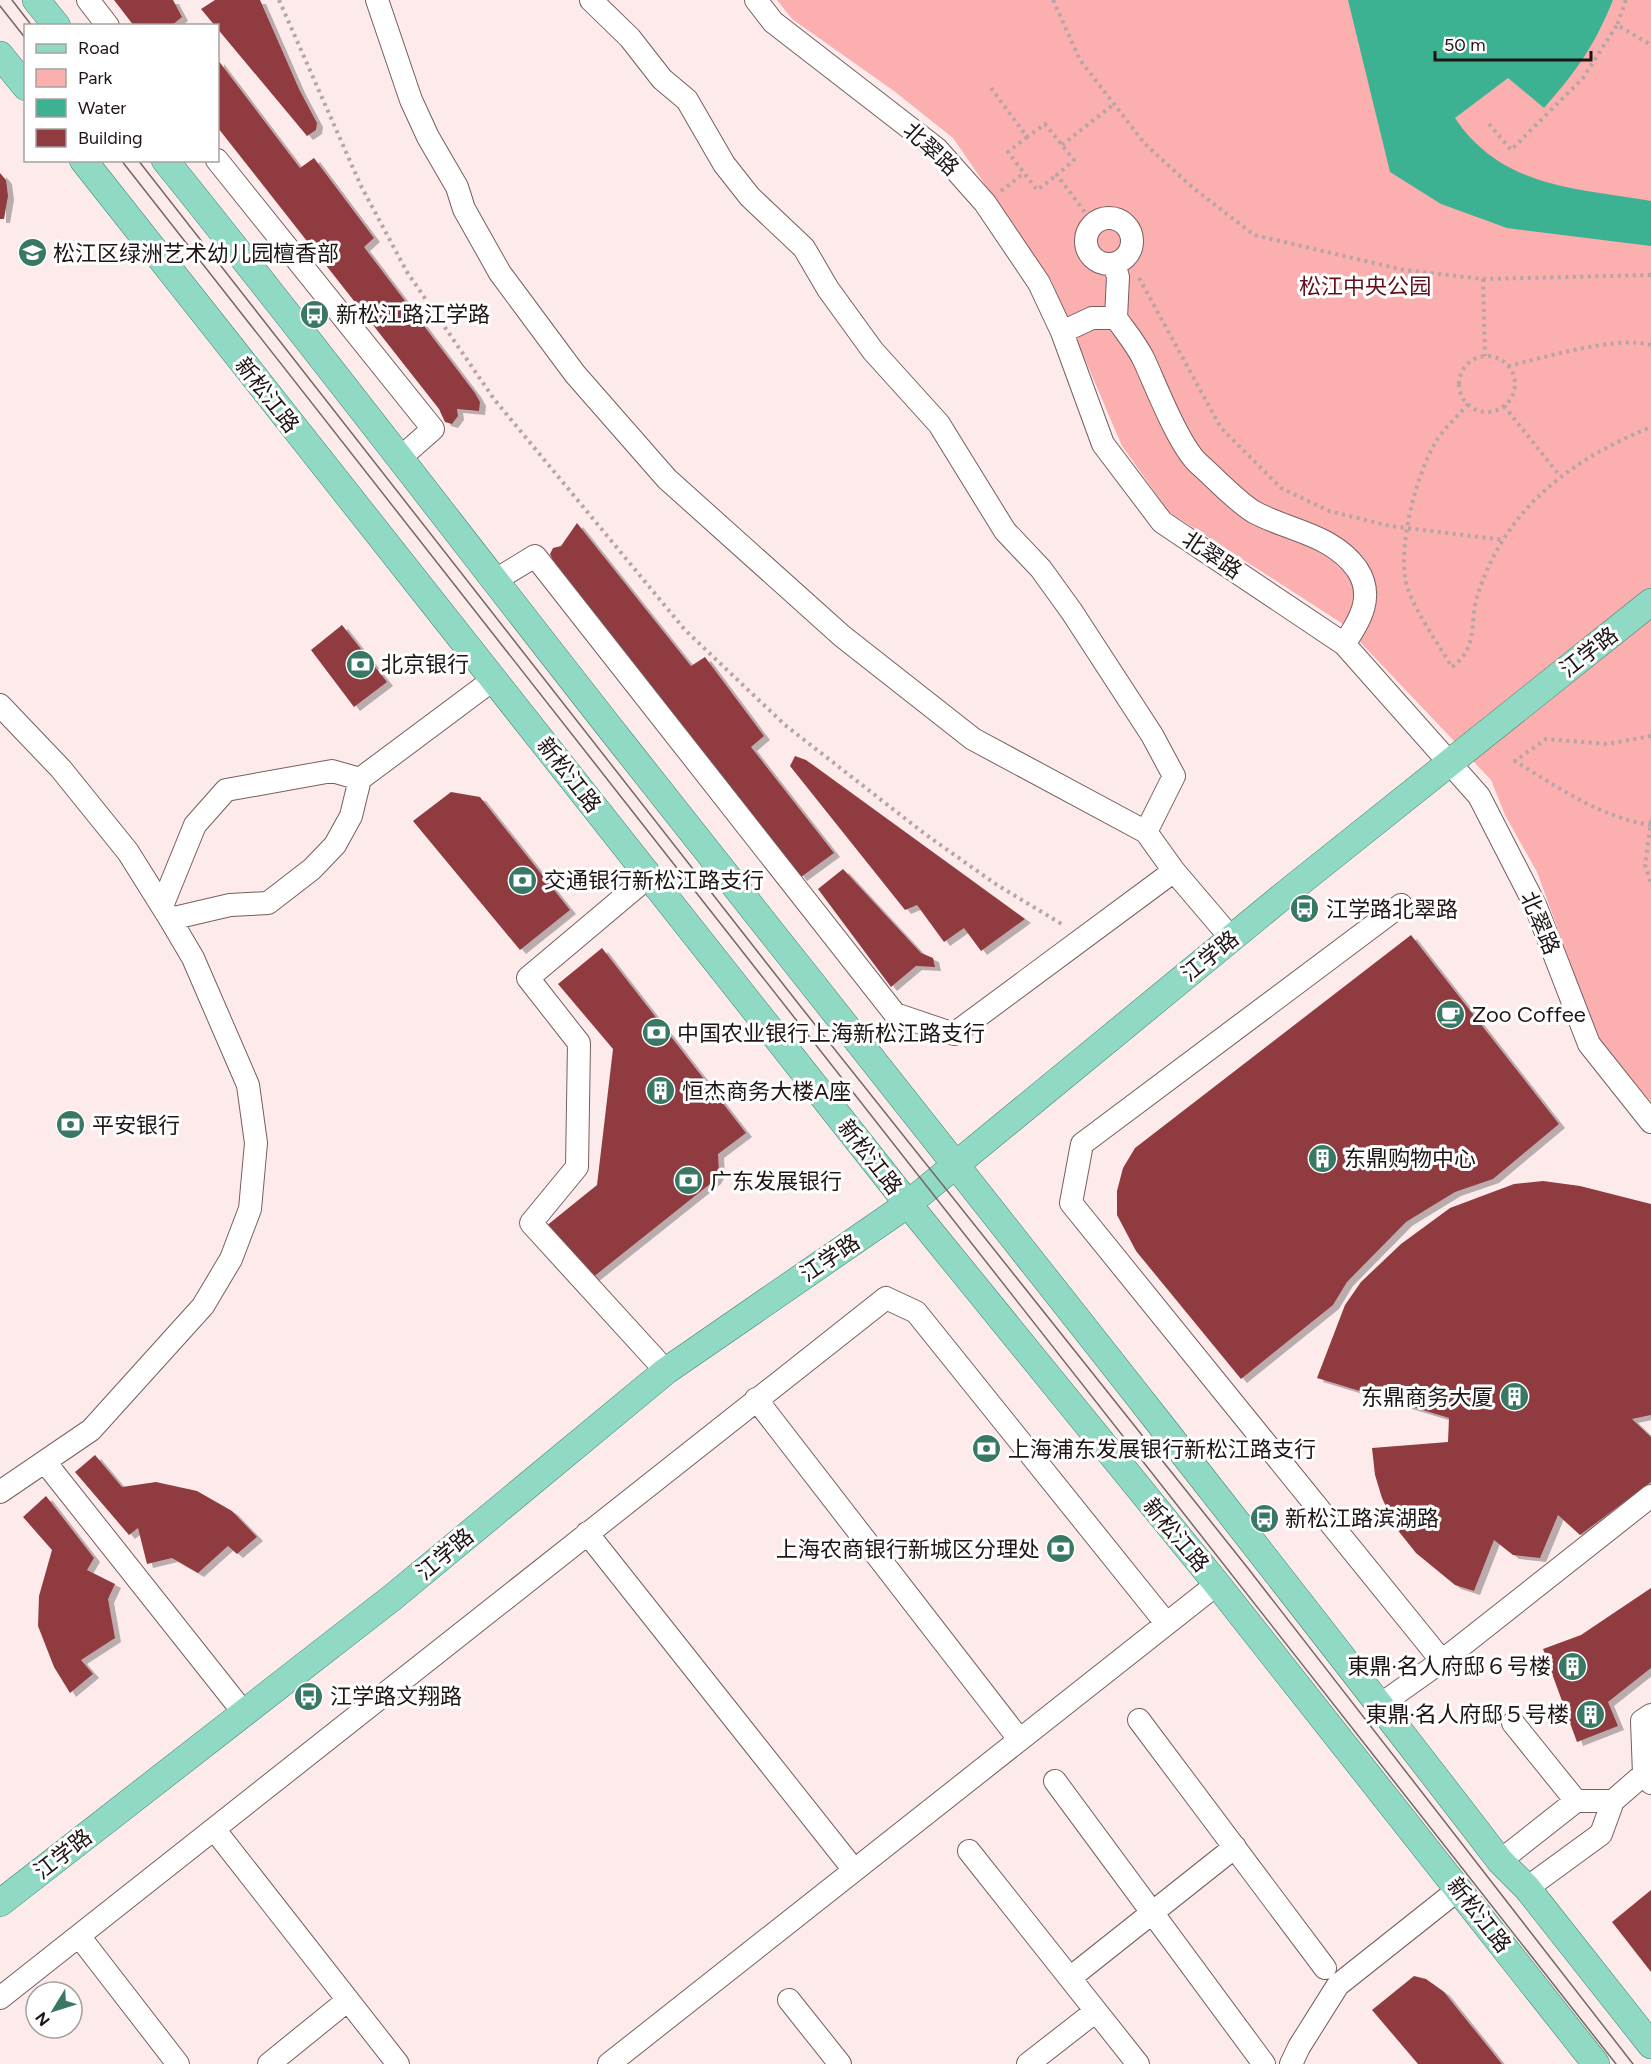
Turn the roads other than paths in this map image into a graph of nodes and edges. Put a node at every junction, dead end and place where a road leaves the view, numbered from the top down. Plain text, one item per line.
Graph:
1 (36, 0) edge
2 (88, 0) edge
3 (377, 0) edge
4 (591, 0) edge
5 (756, 0) edge
6 (55, 24) edge
7 (106, 24) edge
8 (0, 55) edge
9 (24, 85) edge
10 (85, 162) edge
11 (167, 162) edge
12 (219, 162) edge
13 (1119, 261) junction
14 (1116, 318) junction
15 (1062, 332) junction
16 (400, 458) junction
17 (494, 581) junction
18 (1651, 602) edge
19 (1344, 644) junction
20 (494, 679) junction
21 (0, 705) edge
22 (1449, 762) junction
23 (360, 779) junction
24 (1146, 832) junction
25 (1174, 872) junction
26 (648, 877) junction
27 (1401, 905) dead end
28 (166, 912) junction
29 (1231, 938) junction
30 (1651, 1122) edge
31 (955, 1164) junction
32 (908, 1204) junction
33 (666, 1371) junction
34 (756, 1399) junction
35 (45, 1462) junction
36 (0, 1492) edge
37 (1651, 1496) edge
38 (587, 1533) junction
39 (1217, 1584) junction
40 (1166, 1623) junction
41 (1442, 1661) junction
42 (1380, 1705) junction
43 (244, 1713) junction
44 (1651, 1715) edge
45 (1139, 1720) dead end
46 (1514, 1723) dead end
47 (1019, 1739) junction
48 (1647, 1779) edge
49 (1055, 1781) dead end
50 (1576, 1801) junction
51 (1613, 1801) junction
52 (214, 1829) junction
53 (1235, 1847) junction
54 (969, 1851) dead end
55 (1500, 1861) junction
56 (854, 1870) junction
57 (1527, 1888) junction
58 (1459, 1889) junction
59 (0, 1903) edge
60 (1152, 1913) junction
61 (79, 1936) junction
62 (1325, 1968) dead end
63 (1070, 1978) junction
64 (0, 1998) edge
65 (348, 2000) junction
66 (789, 2000) dead end
67 (1096, 2011) junction
68 (1651, 2045) edge
69 (178, 2064) edge
70 (269, 2064) edge
71 (398, 2064) edge
72 (609, 2064) edge
73 (840, 2064) edge
74 (1028, 2064) edge
75 (1138, 2064) edge
76 (1264, 2064) edge
77 (1291, 2064) edge
78 (1596, 2064) edge

1 - 6 main road
2 - 7 street
3 - 24 street
4 - 24 street
5 - 15 street, 北翠路
8 - 9 main road
10 - 20 main road, 新松江路
11 - 16 main road
12 - 16 street
13 - 13 street
13 - 14 street
14 - 15 street
14 - 19 street
15 - 19 street, 北翠路
16 - 17 main road
17 - 25 street
17 - 31 main road
18 - 22 main road, 江学路
19 - 22 street, 北翠路
20 - 23 street
20 - 26 main road, 新松江路
21 - 28 street
22 - 29 main road, 江学路
22 - 30 street, 北翠路
23 - 28 street
23 - 28 street
24 - 25 street
25 - 29 street
26 - 32 main road, 新松江路
26 - 33 street
27 - 41 street
28 - 35 street
29 - 31 main road, 江学路
31 - 32 main road, 江学路
31 - 42 main road
32 - 33 main road, 江学路
32 - 39 main road, 新松江路
33 - 43 main road, 江学路
34 - 38 street
34 - 40 street
34 - 47 street
35 - 36 street
35 - 43 street
37 - 41 street
38 - 52 street
38 - 56 street
39 - 40 street
39 - 58 main road, 新松江路
40 - 47 street
41 - 42 street
42 - 55 main road
43 - 59 main road, 江学路
44 - 48 street
45 - 53 street
46 - 50 street
47 - 56 street
48 - 51 street
49 - 60 street
50 - 51 street
50 - 55 street
51 - 57 street
52 - 61 street
52 - 65 street
53 - 60 street
53 - 62 street
54 - 63 street
55 - 57 main road
56 - 72 street
57 - 68 main road
58 - 77 street
58 - 78 main road, 新松江路
60 - 63 street
60 - 76 street
61 - 64 street
61 - 69 street
63 - 67 street
65 - 70 street
65 - 71 street
66 - 73 street
67 - 74 street
67 - 75 street

